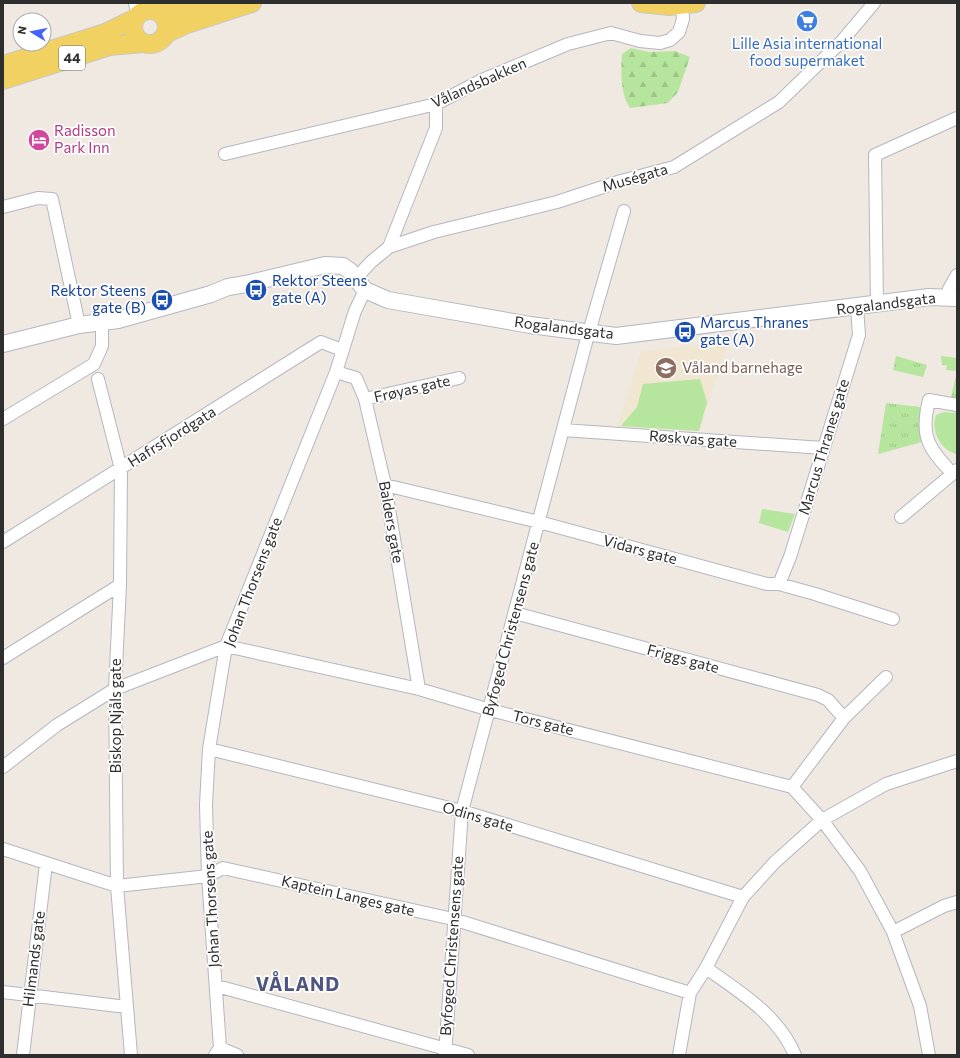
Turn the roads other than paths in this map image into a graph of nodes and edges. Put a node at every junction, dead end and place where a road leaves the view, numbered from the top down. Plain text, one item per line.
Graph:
1 (210, 3) edge
2 (252, 3) edge
3 (642, 3) edge
4 (874, 3) edge
5 (689, 4) edge
6 (144, 10) edge
7 (166, 34) junction
8 (143, 43) junction
9 (3, 65) edge
10 (3, 80) edge
11 (436, 104) junction
12 (957, 118) edge
13 (225, 154) dead end
14 (3, 207) edge
15 (624, 211) dead end
16 (389, 247) junction
17 (957, 275) edge
18 (361, 284) junction
19 (953, 297) edge
20 (877, 304) junction
21 (857, 307) junction
22 (102, 323) junction
23 (79, 326) junction
24 (589, 334) junction
25 (3, 344) edge
26 (342, 350) junction
27 (336, 372) junction
28 (459, 378) dead end
29 (98, 379) dead end
30 (365, 399) junction
31 (957, 406) edge
32 (3, 419) edge
33 (563, 430) junction
34 (823, 448) junction
35 (120, 469) junction
36 (955, 472) edge
37 (385, 485) junction
38 (901, 517) dead end
39 (539, 522) junction
40 (3, 542) edge
41 (779, 584) junction
42 (120, 585) junction
43 (515, 614) junction
44 (893, 619) dead end
45 (226, 646) junction
46 (3, 658) edge
47 (886, 677) dead end
48 (115, 689) junction
49 (419, 689) junction
50 (490, 710) junction
51 (844, 718) junction
52 (209, 750) junction
53 (957, 761) edge
54 (3, 767) edge
55 (792, 787) junction
56 (462, 811) junction
57 (822, 820) junction
58 (3, 849) edge
59 (46, 864) junction
60 (208, 876) junction
61 (117, 886) junction
62 (743, 897) junction
63 (957, 902) edge
64 (453, 919) junction
65 (893, 932) junction
66 (706, 968) junction
67 (216, 986) junction
68 (3, 992) edge
69 (690, 993) junction
70 (30, 995) junction
71 (127, 1005) junction
72 (217, 1051) edge
73 (445, 1052) edge
74 (23, 1055) edge
75 (131, 1055) edge
76 (236, 1055) edge
77 (468, 1055) edge
78 (680, 1055) edge
79 (795, 1055) edge
80 (929, 1055) edge

1 - 6 main road, 44
2 - 7 main road, 44
3 - 5 main road
4 - 16 street, Muségata
5 - 11 street, Vålandsbakken
6 - 7 main road
6 - 8 main road
6 - 9 main road, 44
7 - 8 main road, 44
8 - 10 main road, 44
11 - 13 street, Vålandsbakken
11 - 16 street
12 - 20 street
14 - 23 street
15 - 24 street, Byfoged Christensens gate
16 - 18 street, Muségata
17 - 19 street
18 - 22 street
18 - 24 street, Rogalandsgata
18 - 26 street, Johan Thorsens gate
19 - 20 street, Rogalandsgata
20 - 21 street, Rogalandsgata
21 - 24 street, Rogalandsgata
21 - 34 street, Marcus Thranes gate
22 - 23 street
22 - 32 street
23 - 25 street
24 - 33 street, Byfoged Christensens gate
26 - 27 street, Johan Thorsens gate
26 - 35 street, Hafrsfjordgata
27 - 30 street, Balders gate
27 - 45 street, Johan Thorsens gate
28 - 30 street, Frøyas gate
29 - 35 street, Biskop Njåls gate
30 - 37 street, Balders gate
31 - 36 street
33 - 34 street, Røskvas gate
33 - 39 street, Byfoged Christensens gate
34 - 41 street, Marcus Thranes gate
35 - 40 street, Hafrsfjordgata
35 - 42 street, Biskop Njåls gate
36 - 38 street
37 - 39 street, Vidars gate
37 - 49 street, Balders gate
39 - 41 street, Vidars gate
39 - 43 street, Byfoged Christensens gate
41 - 44 street, Vidars gate
42 - 46 street
42 - 48 street, Biskop Njåls gate
43 - 50 street, Byfoged Christensens gate
43 - 51 street, Friggs gate
45 - 48 street
45 - 49 street, Tors gate
45 - 52 street, Johan Thorsens gate
47 - 51 street
48 - 54 street
48 - 61 street, Biskop Njåls gate
49 - 50 street, Tors gate
50 - 55 street, Tors gate
50 - 56 street, Byfoged Christensens gate
51 - 55 street
52 - 56 street, Odins gate
52 - 60 street, Johan Thorsens gate
53 - 57 street
55 - 57 street
56 - 62 street, Odins gate
56 - 64 street, Byfoged Christensens gate
57 - 62 street
57 - 65 street
58 - 59 street, Kaptein Langes gate
59 - 61 street, Kaptein Langes gate
59 - 70 street, Hilmands gate
60 - 61 street, Kaptein Langes gate
60 - 64 street, Kaptein Langes gate
60 - 67 street, Johan Thorsens gate
61 - 71 street, Biskop Njåls gate
62 - 66 street
63 - 65 street
64 - 69 street, Kaptein Langes gate
64 - 73 street, Byfoged Christensens gate
65 - 80 street
66 - 69 street
66 - 79 street
67 - 72 street, Johan Thorsens gate
67 - 73 street
68 - 70 street
69 - 78 street
70 - 71 street
70 - 74 street, Hilmands gate
71 - 75 street, Biskop Njåls gate
72 - 76 street
73 - 77 street

